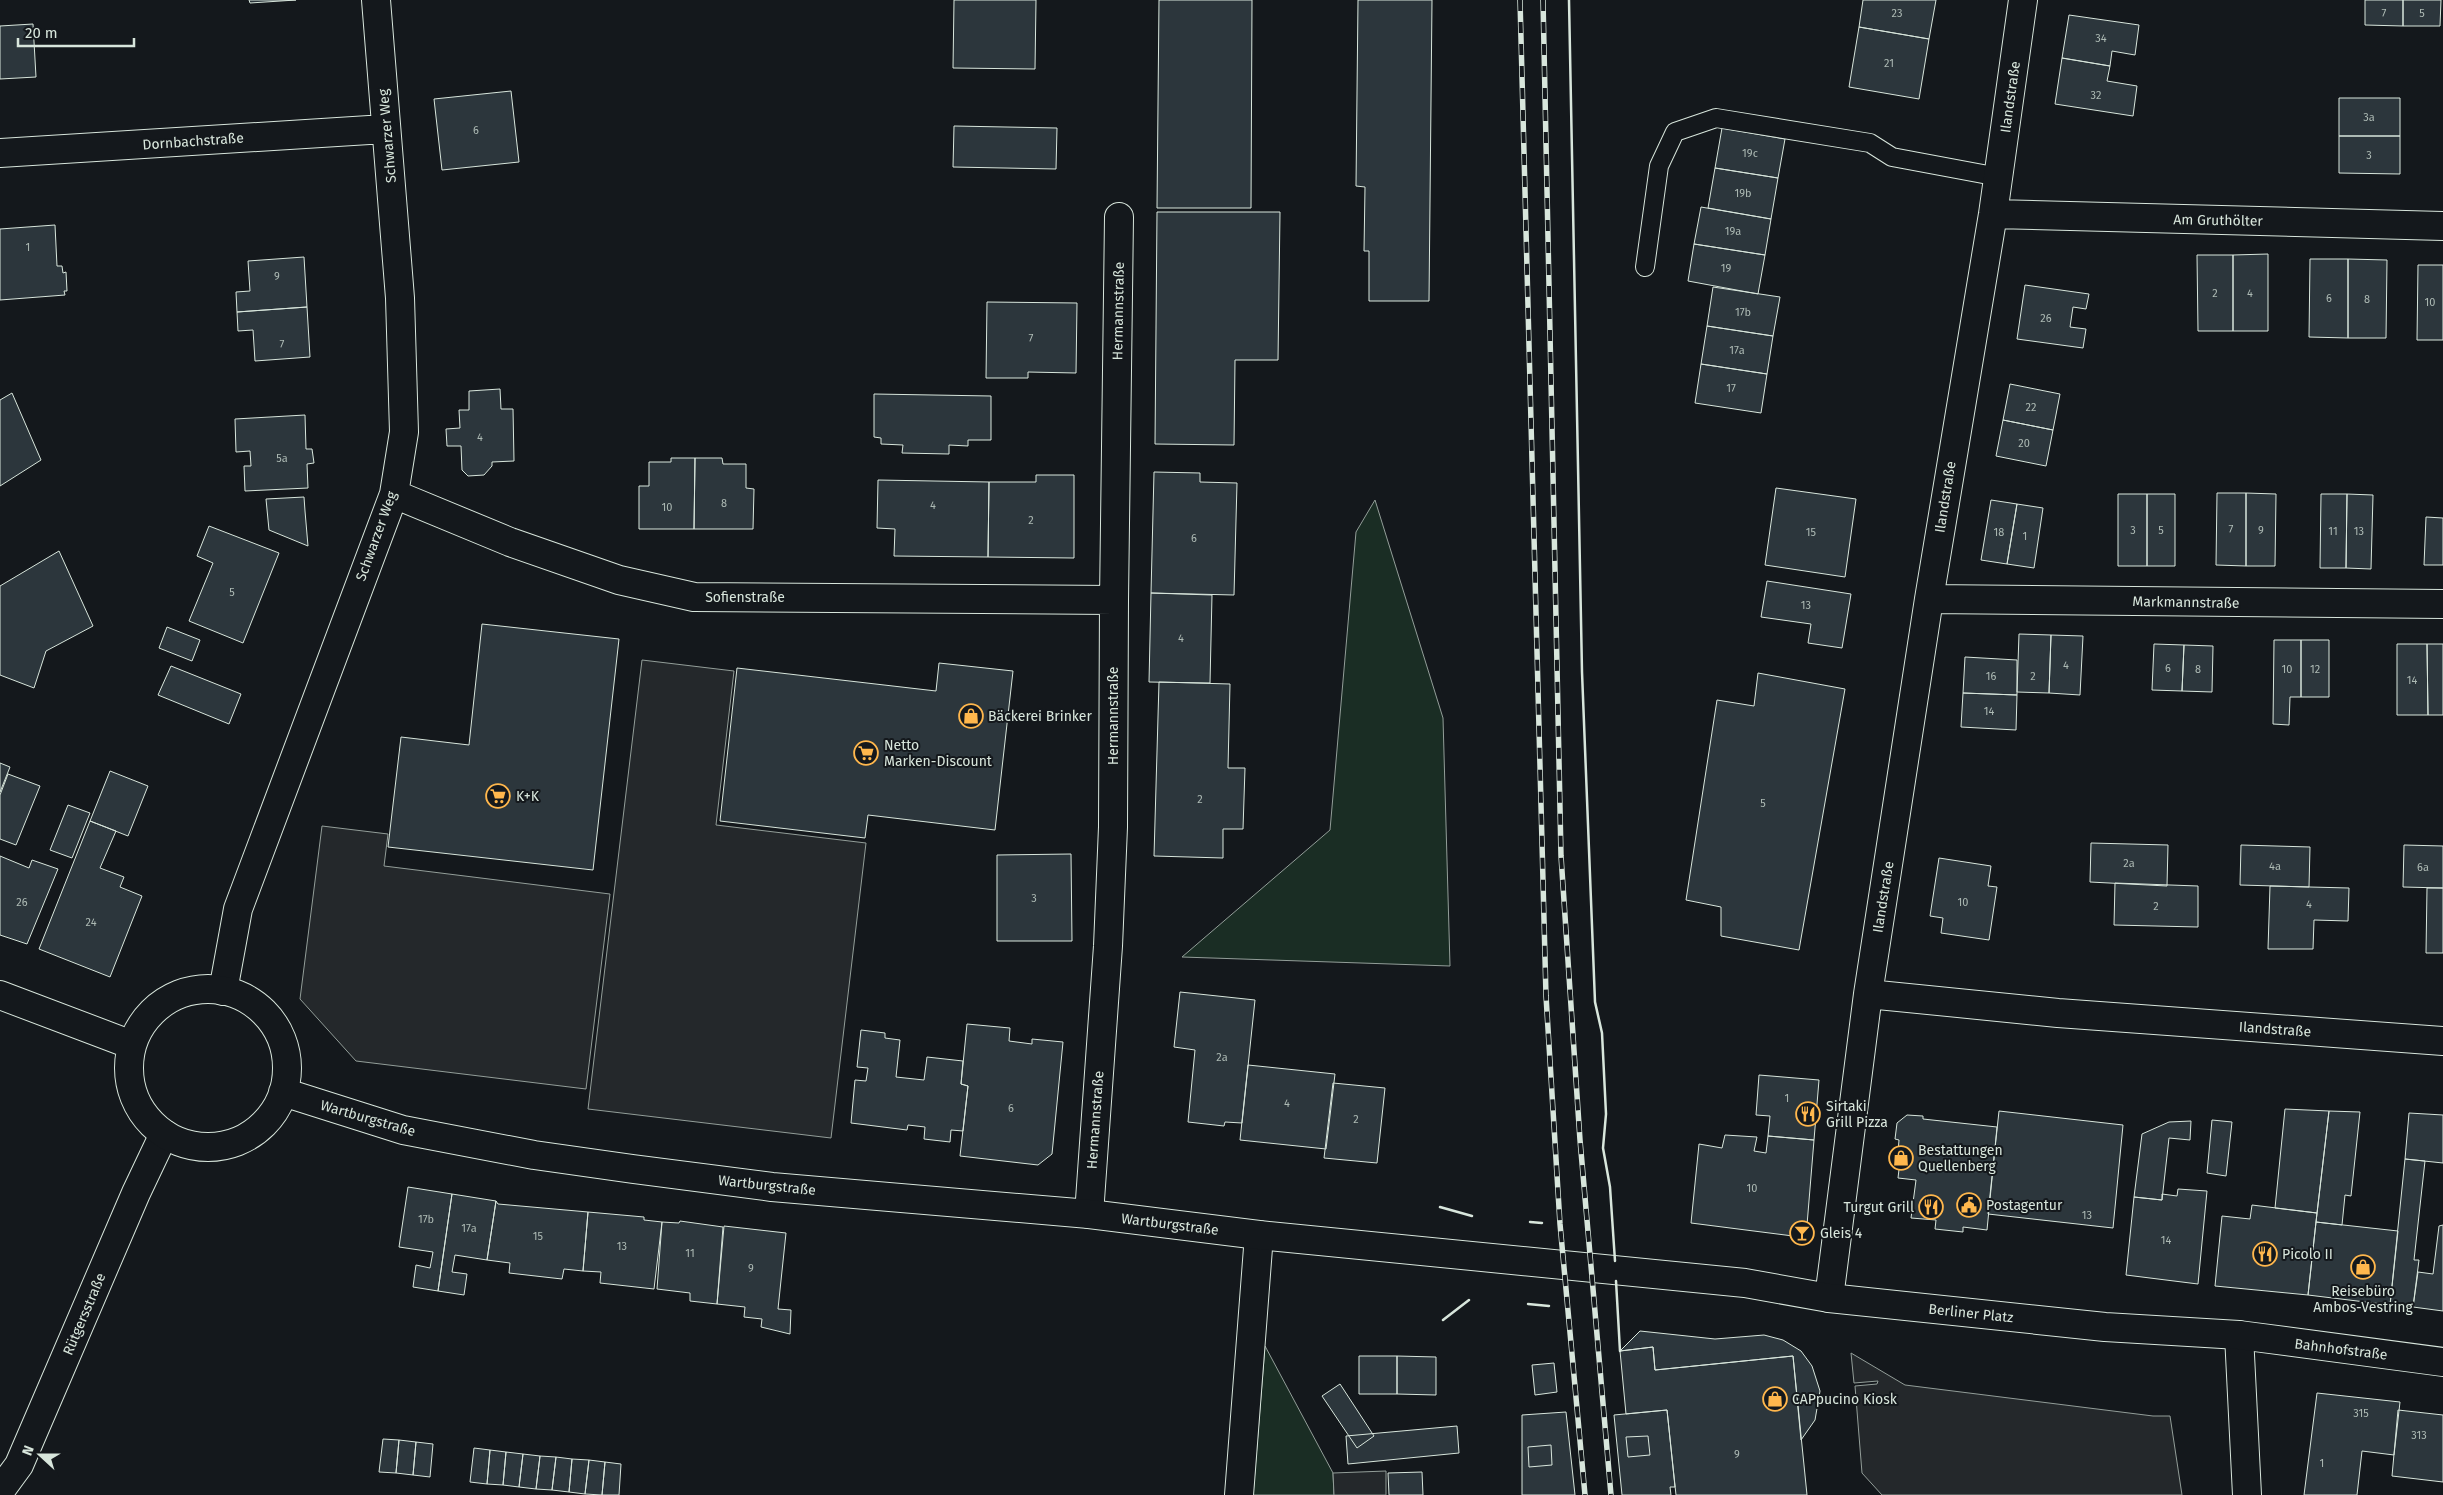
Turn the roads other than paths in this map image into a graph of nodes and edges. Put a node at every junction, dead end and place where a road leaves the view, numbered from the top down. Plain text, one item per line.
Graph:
1 (376, 0) edge
2 (2023, 0) edge
3 (385, 129) junction
4 (0, 153) edge
5 (1999, 177) junction
6 (1993, 214) junction
7 (1119, 217) dead end
8 (2443, 226) edge
9 (1644, 267) dead end
10 (394, 494) junction
11 (1929, 599) junction
12 (1114, 600) junction
13 (2443, 604) edge
14 (223, 991) junction
15 (1868, 994) junction
16 (0, 995) edge
17 (2443, 1041) edge
18 (132, 1046) junction
19 (283, 1092) junction
20 (164, 1134) junction
21 (1089, 1214) junction
22 (1259, 1235) junction
23 (1546, 1264) joint
24 (1829, 1298) junction
25 (2239, 1336) junction
26 (2443, 1362) edge
27 (8, 1490) edge
28 (1239, 1495) edge
29 (2247, 1495) edge

1 - 3 street, Schwarzer Weg
2 - 5 street, Ilandstraße
3 - 4 street, Dornbachstraße
3 - 10 street, Schwarzer Weg
5 - 6 street, Ilandstraße
5 - 9 lane
6 - 8 street, Am Gruthölter
6 - 11 street, Ilandstraße
7 - 12 street, Hermannstraße
10 - 12 street, Sofienstraße
10 - 14 street, Schwarzer Weg
11 - 13 street, Markmannstraße
11 - 15 street, Ilandstraße
12 - 21 street, Hermannstraße
14 - 18 street
14 - 19 street
15 - 17 street, Ilandstraße
15 - 24 street, Ilandstraße
16 - 18 street
18 - 20 street
19 - 20 street
19 - 21 street, Wartburgstraße
20 - 27 street, Rütgersstraße
21 - 22 street, Wartburgstraße
22 - 23 street, Wartburgstraße
22 - 28 street
23 - 24 street, Berliner Platz
24 - 25 street, Berliner Platz
25 - 26 street, Bahnhofstraße
25 - 29 street

